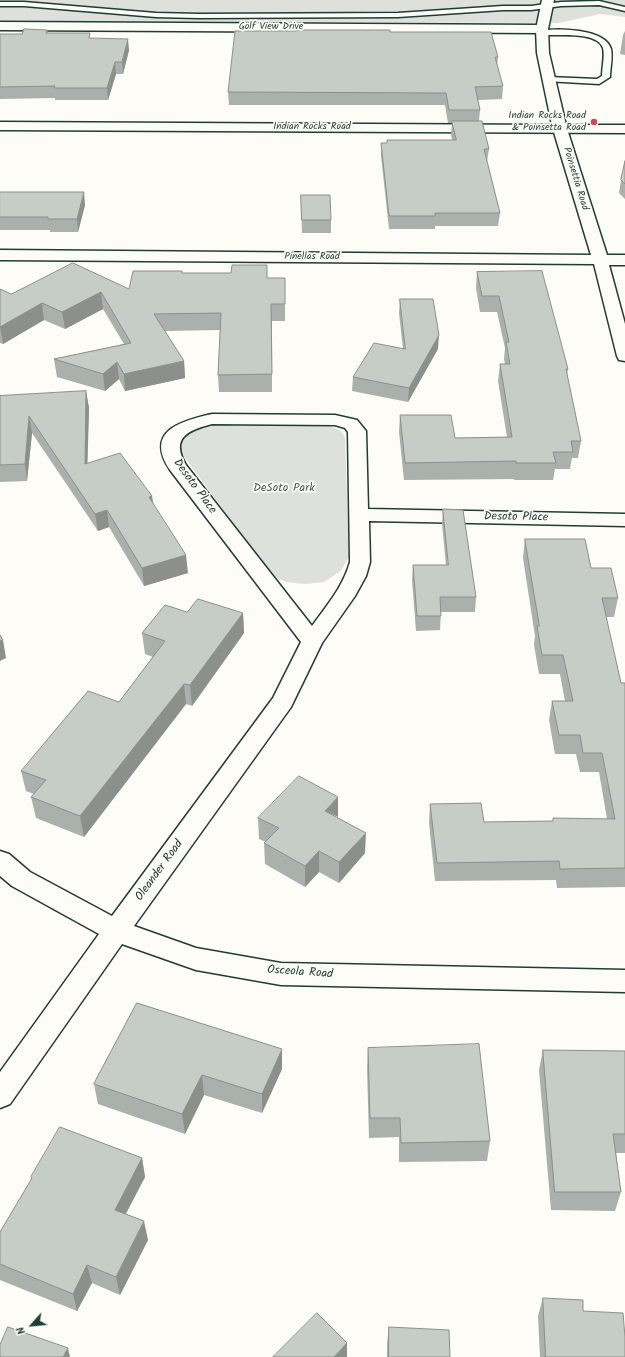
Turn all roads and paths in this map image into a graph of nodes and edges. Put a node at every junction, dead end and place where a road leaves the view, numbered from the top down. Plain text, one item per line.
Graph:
1 (494, 0) edge
2 (599, 1) edge
3 (547, 3) edge
4 (0, 4) edge
5 (504, 8) junction
6 (625, 9) edge
7 (0, 26) edge
8 (542, 31) junction
9 (548, 79) junction
10 (0, 126) edge
11 (560, 129) junction
12 (625, 129) edge
13 (0, 255) edge
14 (23, 255) junction
15 (600, 260) junction
16 (625, 260) edge
17 (0, 267) edge
18 (625, 356) edge
19 (360, 515) junction
20 (625, 520) edge
21 (312, 642) junction
22 (0, 861) edge
23 (116, 931) junction
24 (625, 981) edge
25 (0, 1095) edge

1 - 5 lane
2 - 3 lane
2 - 6 lane
3 - 5 lane
3 - 8 street, Poinsettia Road
4 - 5 lane
7 - 8 street, Golf View Drive
8 - 9 street, Poinsettia Road
8 - 9 lane
9 - 11 street, Poinsettia Road
10 - 11 street, Indian Rocks Road
11 - 12 street, Indian Rocks Road
11 - 15 street, Poinsettia Road
13 - 14 street, Pinellas Road
14 - 15 street, Pinellas Road
14 - 17 street
15 - 16 street, Pinellas Road
15 - 18 street, Poinsettia Road
19 - 20 street, Desoto Place
19 - 21 street, Desoto Place
19 - 21 street, Desoto Place
21 - 23 street, Oleander Road
22 - 23 street, Osceola Road
23 - 24 street, Osceola Road
23 - 25 street, Oleander Road

